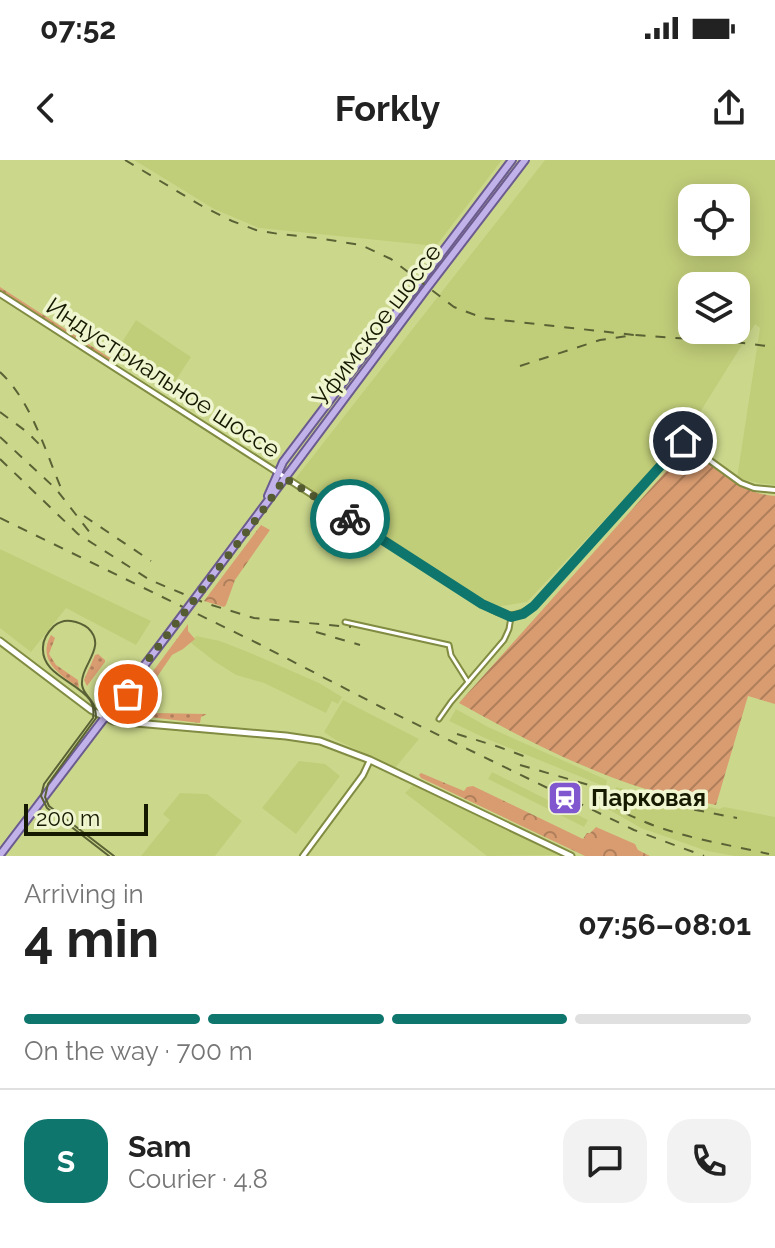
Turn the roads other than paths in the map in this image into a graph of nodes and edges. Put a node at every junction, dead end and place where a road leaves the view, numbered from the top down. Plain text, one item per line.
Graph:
1 (512, 160) edge
2 (525, 160) edge
3 (0, 294) edge
4 (282, 476) junction
5 (775, 490) edge
6 (511, 617) junction
7 (345, 622) dead end
8 (0, 641) edge
9 (468, 682) junction
10 (128, 686) junction
11 (105, 718) junction
12 (439, 719) dead end
13 (145, 723) junction
14 (370, 760) junction
15 (0, 855) edge
16 (305, 855) edge
17 (567, 855) edge

1 - 4 main road, Уфимское шоссе
2 - 4 main road, Уфимское шоссе
3 - 4 street, Индустриальное шоссе
4 - 6 street, Индустриальное шоссе
4 - 10 main road, Уфимское шоссе, bridge
5 - 6 street
6 - 9 street
7 - 9 street
8 - 11 main road
9 - 12 street
10 - 11 main road, Уфимское шоссе
10 - 13 main road
11 - 13 main road
11 - 15 main road, Уфимское шоссе
13 - 14 main road
14 - 16 street
14 - 17 main road

